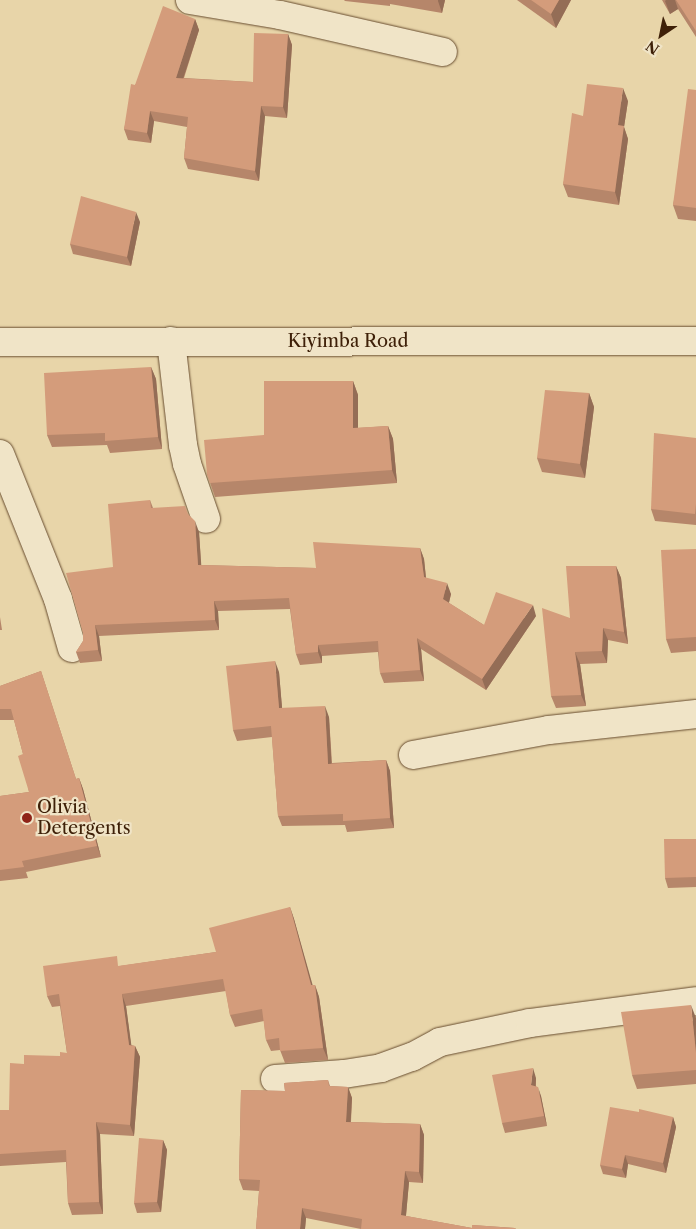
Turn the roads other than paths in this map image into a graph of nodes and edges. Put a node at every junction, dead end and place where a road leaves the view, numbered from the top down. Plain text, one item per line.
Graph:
1 (190, 0) edge
2 (443, 52) dead end
3 (171, 341) junction
4 (696, 341) edge
5 (0, 342) edge
6 (0, 454) edge
7 (206, 519) dead end
8 (72, 648) dead end
9 (696, 714) edge
10 (413, 754) dead end
11 (696, 1001) edge
12 (275, 1079) dead end

1 - 2 street
3 - 4 street, Kiyimba Road
3 - 5 street, Kiyimba Road
3 - 7 street
6 - 8 street
9 - 10 street
11 - 12 street

